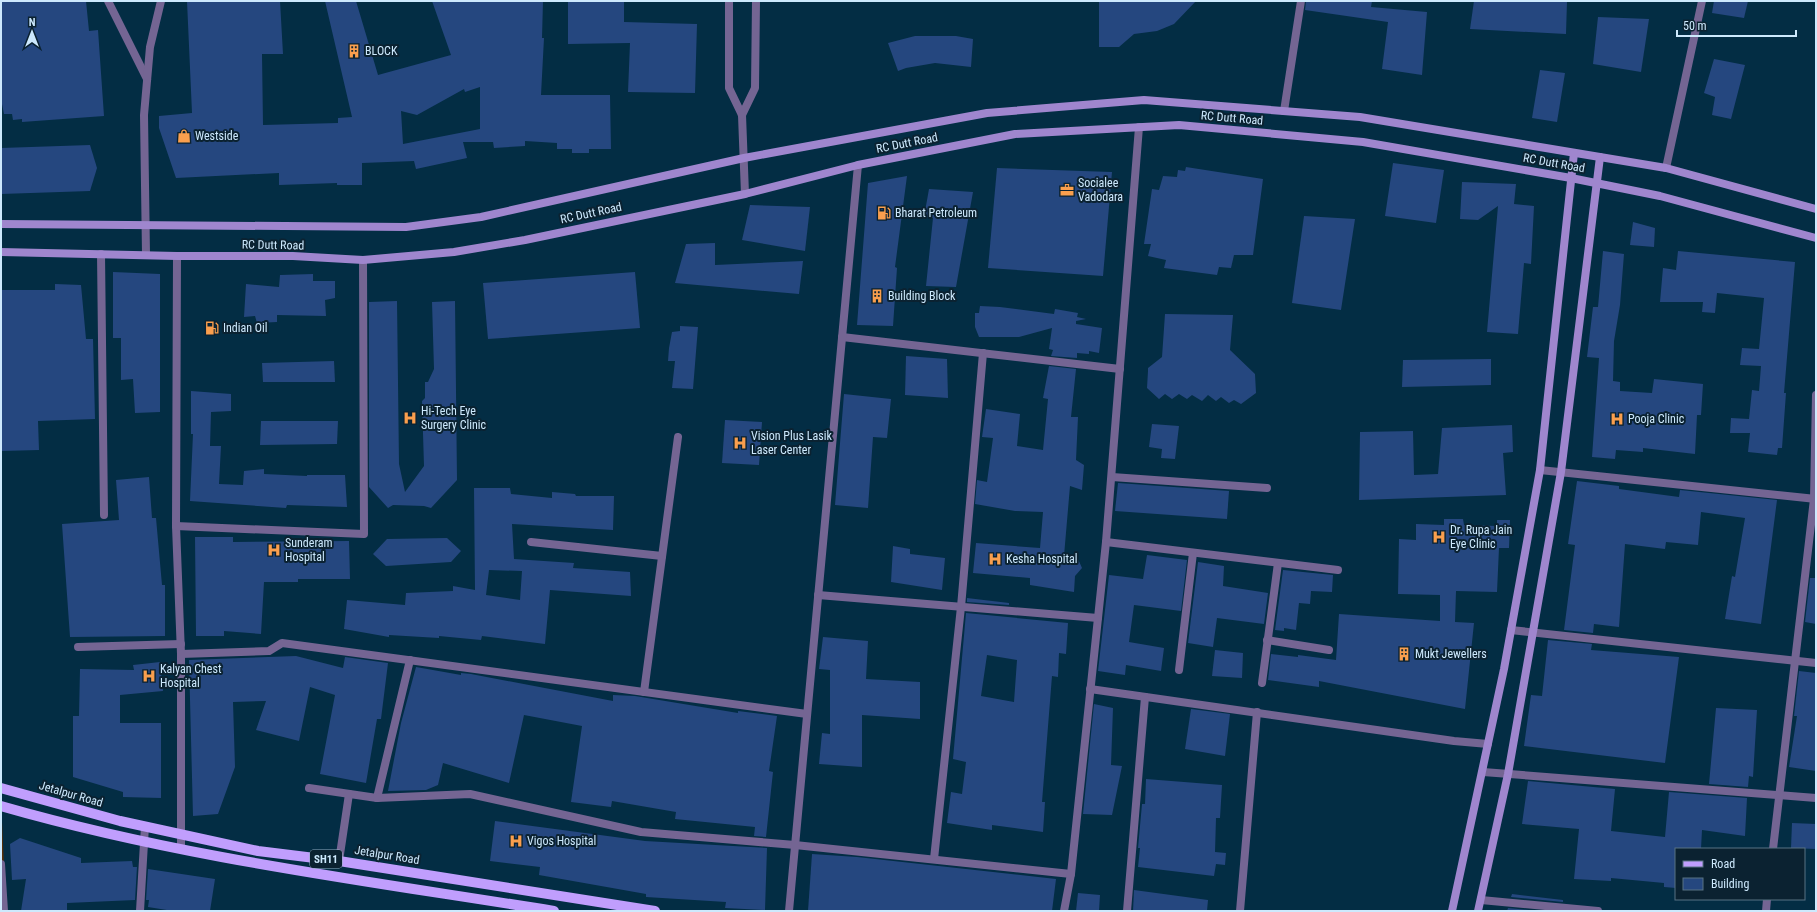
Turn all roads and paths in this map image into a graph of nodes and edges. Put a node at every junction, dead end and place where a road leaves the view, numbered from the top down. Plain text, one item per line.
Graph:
1 (108, 1) edge
2 (161, 1) edge
3 (729, 1) edge
4 (756, 1) edge
5 (1301, 1) edge
6 (1702, 1) edge
7 (147, 79) junction
8 (1284, 111) junction
9 (742, 115) junction
10 (1139, 127) junction
11 (1574, 153) junction
12 (1600, 157) junction
13 (744, 158) junction
14 (858, 165) junction
15 (1666, 168) junction
16 (1571, 178) junction
17 (1598, 183) junction
18 (745, 194) junction
19 (1816, 209) edge
20 (1, 224) edge
21 (146, 225) junction
22 (1816, 238) edge
23 (1, 252) edge
24 (101, 254) junction
25 (146, 255) junction
26 (177, 256) junction
27 (363, 260) junction
28 (842, 337) junction
29 (983, 353) junction
30 (1120, 369) junction
31 (1816, 395) edge
32 (678, 437) dead end
33 (1540, 470) junction
34 (1561, 472) junction
35 (1112, 476) junction
36 (1268, 488) dead end
37 (1815, 499) edge
38 (104, 515) dead end
39 (176, 526) junction
40 (531, 542) dead end
41 (1106, 542) junction
42 (1193, 553) junction
43 (662, 556) junction
44 (1278, 563) junction
45 (1338, 570) dead end
46 (818, 595) junction
47 (961, 607) junction
48 (1098, 618) junction
49 (1511, 630) junction
50 (1533, 632) junction
51 (1267, 640) junction
52 (181, 644) junction
53 (78, 647) dead end
54 (1329, 650) dead end
55 (181, 654) junction
56 (410, 660) junction
57 (1795, 660) junction
58 (1816, 663) edge
59 (1179, 670) dead end
60 (1262, 683) dead end
61 (1090, 689) junction
62 (644, 692) junction
63 (1145, 697) junction
64 (1257, 712) junction
65 (807, 714) junction
66 (1488, 744) junction
67 (1483, 772) junction
68 (1508, 774) junction
69 (1, 788) edge
70 (309, 788) dead end
71 (349, 794) junction
72 (1779, 794) junction
73 (377, 798) junction
74 (1816, 798) edge
75 (1, 806) edge
76 (145, 826) junction
77 (181, 835) junction
78 (144, 842) junction
79 (795, 845) junction
80 (1773, 848) edge
81 (181, 849) junction
82 (934, 859) junction
83 (339, 861) junction
84 (1, 864) edge
85 (1071, 874) junction
86 (1481, 900) junction
87 (1767, 900) edge
88 (4, 911) edge
89 (140, 911) edge
90 (554, 911) edge
91 (651, 911) edge
92 (655, 911) edge
93 (789, 911) edge
94 (1064, 911) edge
95 (1127, 911) edge
96 (1240, 911) edge
97 (1452, 911) edge
98 (1478, 911) edge
99 (1598, 911) edge
100 (1766, 911) edge

1 - 7 street
2 - 7 street
3 - 9 street
4 - 9 street
5 - 8 street
6 - 15 street
7 - 21 street
8 - 11 main road, RC Dutt Road
8 - 13 main road, RC Dutt Road
9 - 13 street
10 - 14 main road, RC Dutt Road
10 - 16 main road, RC Dutt Road
10 - 30 street
11 - 12 main road, RC Dutt Road
11 - 16 main road
12 - 15 main road, RC Dutt Road
12 - 17 main road
13 - 18 street
13 - 21 main road, RC Dutt Road
14 - 18 main road, RC Dutt Road
14 - 28 street
15 - 19 main road, RC Dutt Road
16 - 17 main road, RC Dutt Road
16 - 33 main road
17 - 22 main road, RC Dutt Road
17 - 34 main road
18 - 27 main road, RC Dutt Road
20 - 21 main road, RC Dutt Road
21 - 25 street
23 - 24 main road, RC Dutt Road
24 - 25 main road, RC Dutt Road
24 - 38 street
25 - 26 main road, RC Dutt Road
26 - 27 main road, RC Dutt Road
26 - 39 street
27 - 39 street
28 - 29 street
28 - 46 street
29 - 30 street
29 - 47 street
30 - 35 street
31 - 37 street
32 - 43 street
33 - 34 street
33 - 49 main road
34 - 37 street
34 - 50 main road
35 - 36 street
35 - 41 street
37 - 57 street
39 - 52 street
40 - 43 street
41 - 42 street
41 - 48 street
42 - 44 street
42 - 59 street
43 - 62 street
44 - 45 street
44 - 51 street
46 - 47 street
46 - 65 street
47 - 48 street
47 - 82 street
48 - 61 street
49 - 50 street
49 - 66 main road
50 - 57 street
50 - 68 main road
51 - 54 street
51 - 60 street
52 - 53 street
52 - 55 street
55 - 56 street
55 - 77 street
56 - 62 street
56 - 73 street
57 - 58 street
57 - 72 street
61 - 63 street
61 - 85 street
62 - 65 street
63 - 64 street
63 - 95 street
64 - 66 street
64 - 96 street
65 - 79 street
66 - 67 main road
67 - 68 street
67 - 97 main road
68 - 72 street
68 - 86 main road
69 - 76 main road, Jetalpur Road / SH11
70 - 71 street
71 - 73 street
71 - 83 street, SH11
72 - 74 street
72 - 80 street
73 - 79 street
75 - 78 main road, SH11
76 - 77 main road, Jetalpur Road / SH11
76 - 78 street
77 - 81 street
77 - 83 main road, Jetalpur Road / SH11
78 - 81 main road, SH11
78 - 89 street
79 - 82 street
79 - 93 street
81 - 90 main road, SH11
82 - 85 street
83 - 91 main road, Jetalpur Road / SH11
84 - 88 street
85 - 94 street
86 - 98 main road
86 - 99 street
87 - 100 street
91 - 92 main road, Jetalpur Road / SH11

